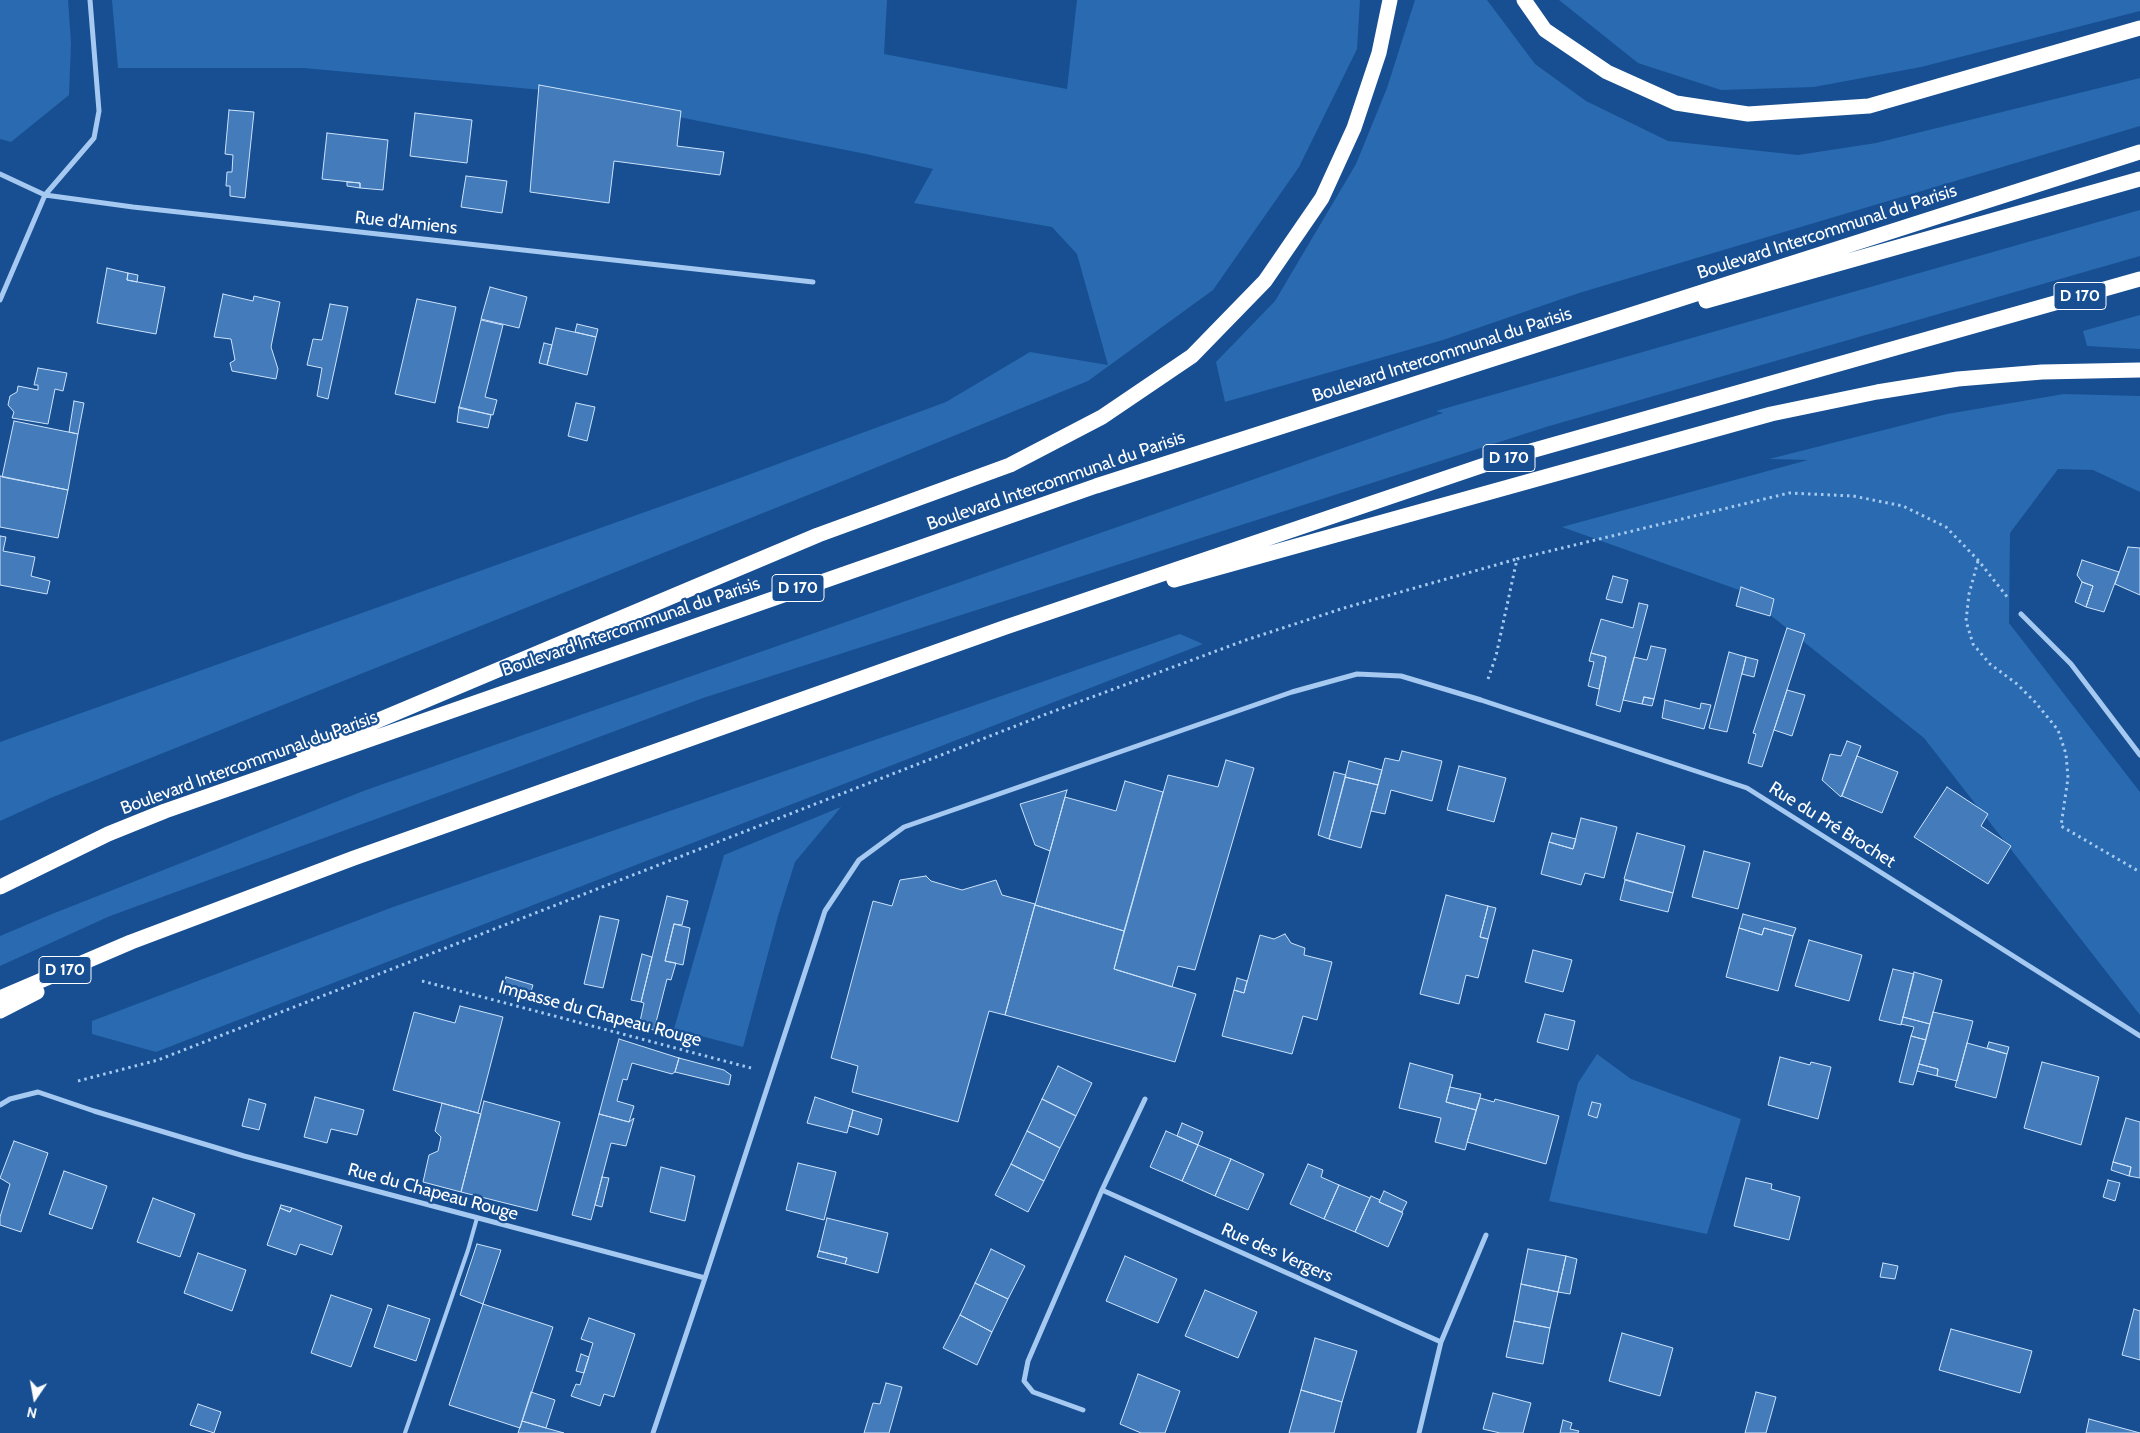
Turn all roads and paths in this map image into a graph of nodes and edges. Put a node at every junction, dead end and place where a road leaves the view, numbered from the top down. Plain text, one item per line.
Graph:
1 (90, 0) edge
2 (1390, 0) edge
3 (1524, 0) edge
4 (2140, 28) edge
5 (2140, 152) edge
6 (0, 174) edge
7 (2140, 179) edge
8 (45, 195) junction
9 (2140, 279) edge
10 (814, 282) dead end
11 (0, 300) edge
12 (2140, 370) edge
13 (1435, 377) junction
14 (1517, 558) junction
15 (1978, 560) junction
16 (2022, 614) joint
17 (1006, 627) junction
18 (1481, 700) junction
19 (2140, 755) edge
20 (165, 811) junction
21 (2140, 872) edge
22 (0, 887) edge
23 (131, 942) junction
24 (422, 981) dead end
25 (0, 998) edge
26 (0, 1011) edge
27 (2140, 1036) edge
28 (770, 1073) junction
29 (38, 1092) junction
30 (1145, 1099) dead end
31 (0, 1105) edge
32 (1102, 1190) junction
33 (477, 1218) junction
34 (1486, 1235) dead end
35 (705, 1278) junction
36 (1441, 1342) junction
37 (1083, 1410) dead end
38 (405, 1433) edge
39 (653, 1433) edge
40 (1419, 1433) edge

1 - 8 street
2 - 20 highway
3 - 4 highway
5 - 13 highway, Boulevard Intercommunal du Parisis / D 170
6 - 8 street, Rue d'Amiens
7 - 13 highway
8 - 10 street, Rue d'Amiens
8 - 11 street
9 - 17 highway, D 170
12 - 17 highway
13 - 20 highway, Boulevard Intercommunal du Parisis / D 170
14 - 15 path
14 - 18 path
14 - 29 path
15 - 16 path
15 - 21 path
16 - 19 street
17 - 23 highway, D 170
18 - 27 street, Rue du Pré Brochet
18 - 28 street, Rue du Pré Brochet
20 - 22 highway, Boulevard Intercommunal du Parisis / D 170
23 - 25 highway, D 170
23 - 26 highway
24 - 28 path, Impasse du Chapeau Rouge
28 - 35 street, Rue du Pré Brochet
29 - 31 street
29 - 33 street, Rue du Chapeau Rouge
30 - 32 street
32 - 36 street, Rue des Vergers
32 - 37 street
33 - 35 street, Rue du Chapeau Rouge
33 - 38 lane
34 - 36 street
35 - 39 street
36 - 40 street

